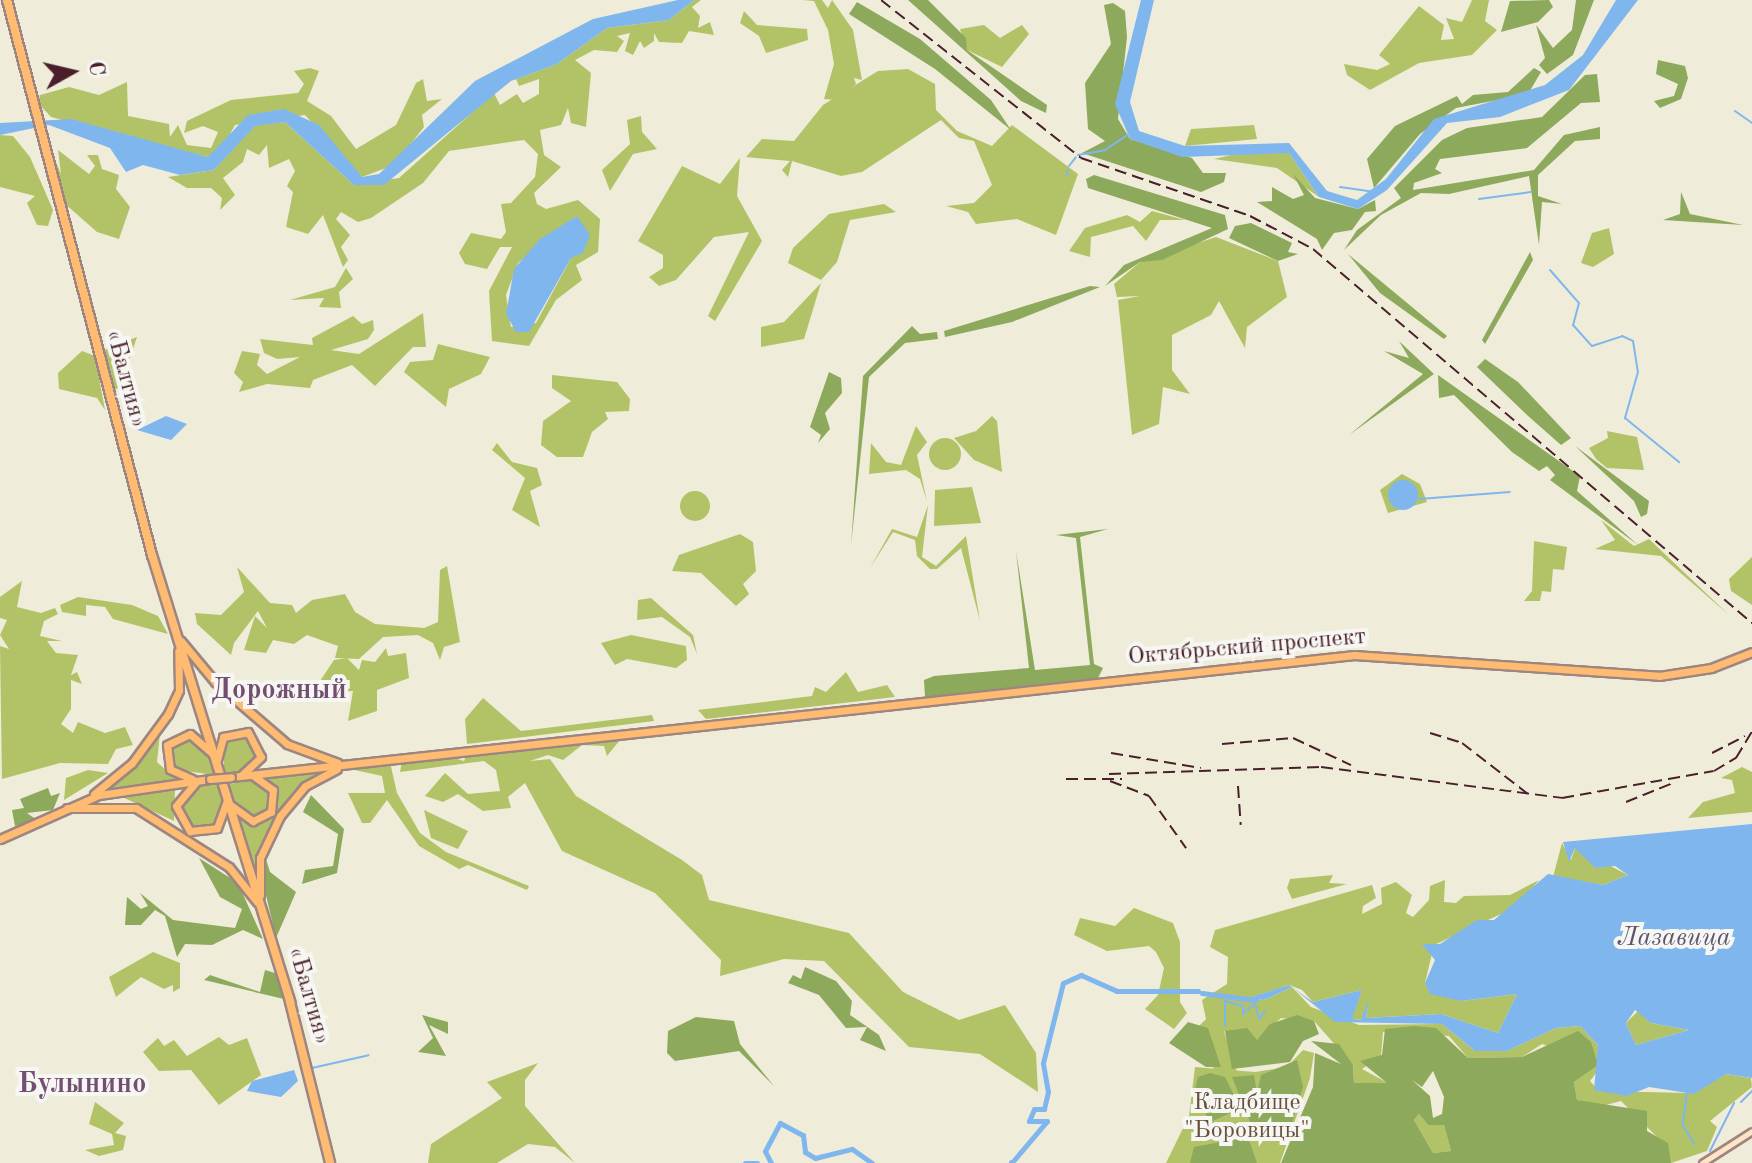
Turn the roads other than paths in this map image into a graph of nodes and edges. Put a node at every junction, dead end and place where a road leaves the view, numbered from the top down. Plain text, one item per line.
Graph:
1 (7, 0) edge
2 (175, 628) junction
3 (1752, 652) edge
4 (217, 762) junction
5 (355, 764) junction
6 (248, 775) junction
7 (234, 777) junction
8 (198, 781) junction
9 (227, 797) junction
10 (85, 799) junction
11 (67, 808) junction
12 (0, 839) edge
13 (264, 917) junction
14 (1752, 1131) edge
15 (330, 1163) edge
16 (1702, 1163) edge

1 - 2 highway, «Балтия»
2 - 4 highway, «Балтия»
2 - 5 main road
2 - 10 main road
3 - 5 main road, Октябрьский проспект
4 - 7 main road
4 - 8 main road
4 - 9 highway, «Балтия»
5 - 6 main road
5 - 13 main road
6 - 7 main road
6 - 9 main road
7 - 8 main road, bridge
8 - 9 main road
8 - 10 main road
9 - 13 highway, «Балтия»
10 - 11 main road
11 - 12 main road
11 - 13 main road
13 - 15 highway, «Балтия»
14 - 16 main road

